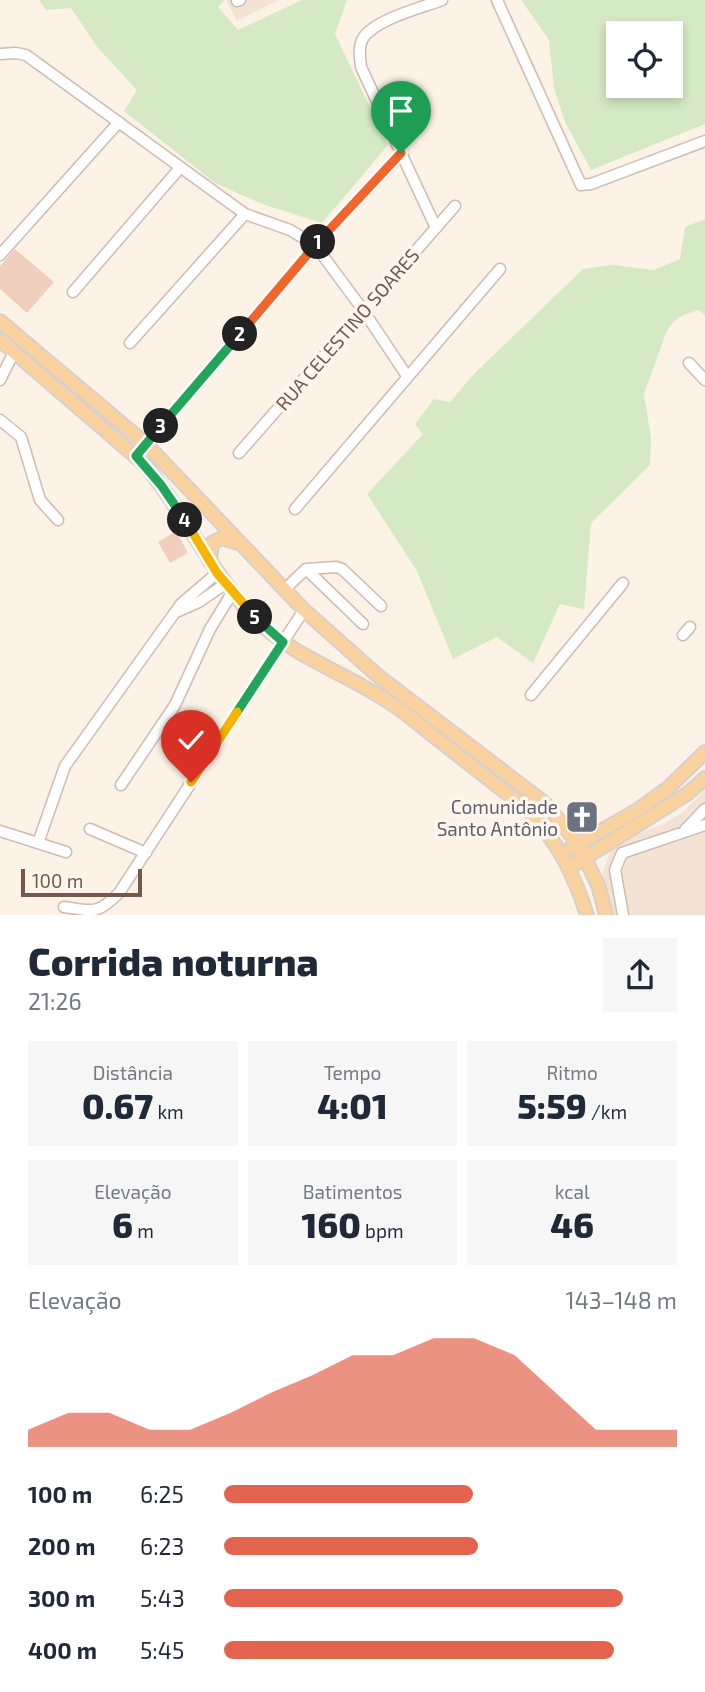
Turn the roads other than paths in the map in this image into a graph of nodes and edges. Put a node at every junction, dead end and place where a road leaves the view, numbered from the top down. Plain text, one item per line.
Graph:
1 (442, 0) edge
2 (497, 0) edge
3 (0, 54) edge
4 (119, 122) junction
5 (705, 141) edge
6 (401, 153) junction
7 (179, 169) junction
8 (455, 206) dead end
9 (245, 214) junction
10 (436, 228) junction
11 (315, 245) junction
12 (0, 255) edge
13 (500, 268) dead end
14 (73, 292) dead end
15 (363, 310) junction
16 (0, 321) edge
17 (0, 340) edge
18 (130, 343) dead end
19 (14, 352) junction
20 (689, 363) dead end
21 (407, 376) junction
22 (0, 380) edge
23 (705, 380) edge
24 (0, 420) edge
25 (146, 444) junction
26 (239, 453) dead end
27 (136, 456) junction
28 (295, 509) dead end
29 (58, 520) dead end
30 (239, 543) junction
31 (214, 568) junction
32 (306, 569) junction
33 (623, 583) dead end
34 (229, 588) junction
35 (284, 590) junction
36 (381, 606) dead end
37 (304, 610) junction
38 (176, 612) junction
39 (363, 624) dead end
40 (283, 642) junction
41 (531, 695) dead end
42 (705, 752) edge
43 (705, 778) edge
44 (121, 785) dead end
45 (705, 809) edge
46 (705, 825) edge
47 (90, 829) dead end
48 (0, 831) edge
49 (682, 832) junction
50 (38, 843) junction
51 (578, 844) junction
52 (608, 844) junction
53 (66, 852) dead end
54 (146, 853) junction
55 (562, 854) junction
56 (586, 858) junction
57 (569, 868) junction
58 (598, 885) junction
59 (64, 907) dead end
60 (95, 913) edge
61 (587, 915) edge
62 (606, 915) edge
63 (623, 915) edge

1 - 6 street
2 - 5 street
3 - 4 street
4 - 7 street
4 - 12 street
6 - 10 street
6 - 11 street
7 - 9 street
7 - 14 street
8 - 10 street, RUA CELESTINO SOARES
9 - 11 street
9 - 18 street
10 - 15 street, RUA CELESTINO SOARES
11 - 15 street
11 - 25 street
13 - 21 street
15 - 21 street
15 - 26 street, RUA CELESTINO SOARES
16 - 25 main road
17 - 19 main road
19 - 22 street
19 - 27 main road
20 - 23 street
21 - 28 street
24 - 29 street
25 - 27 street
25 - 30 main road
27 - 31 main road
30 - 31 main road
30 - 35 main road
31 - 34 main road
31 - 38 street
32 - 35 street
32 - 36 street
32 - 39 street
33 - 41 street
34 - 38 street
34 - 40 main road
34 - 44 street
35 - 37 main road
37 - 40 street
37 - 51 main road
38 - 50 street
40 - 54 street
40 - 55 main road
42 - 51 main road
43 - 52 main road
45 - 49 street
46 - 49 street
47 - 54 street
48 - 50 street
49 - 63 street
50 - 53 street
51 - 55 main road
51 - 56 main road
52 - 56 main road
52 - 58 main road
54 - 60 street
55 - 57 main road
56 - 57 main road
56 - 58 main road
57 - 61 main road
58 - 62 main road
59 - 60 street

